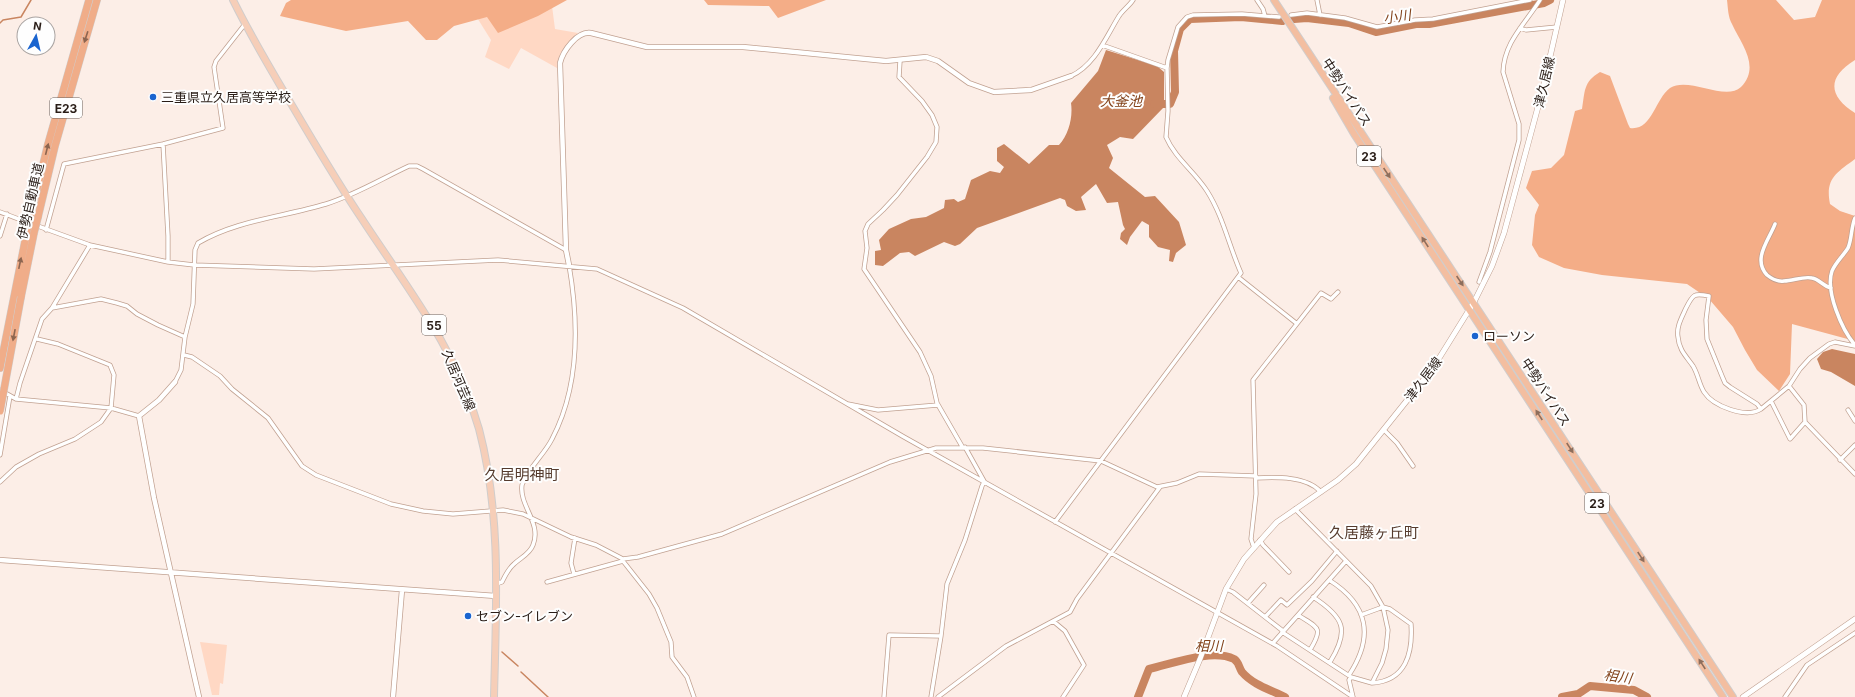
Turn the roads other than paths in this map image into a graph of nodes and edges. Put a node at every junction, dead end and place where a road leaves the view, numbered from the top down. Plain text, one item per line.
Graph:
1 (89, 0) edge
2 (97, 0) edge
3 (233, 0) edge
4 (1133, 0) edge
5 (1257, 0) edge
6 (1273, 0) edge
7 (1317, 0) edge
8 (1530, 0) edge
9 (1563, 0) edge
10 (1540, 1) edge
11 (1291, 15) dead end
12 (1320, 15) junction
13 (1265, 16) junction
14 (1279, 17) dead end
15 (245, 24) junction
16 (1557, 27) junction
17 (1520, 28) junction
18 (1102, 45) junction
19 (900, 61) junction
20 (1166, 68) junction
21 (1071, 76) joint
22 (163, 144) junction
23 (1517, 150) junction
24 (1525, 156) junction
25 (347, 196) junction
26 (0, 212) edge
27 (7, 214) junction
28 (1855, 218) edge
29 (1774, 224) dead end
30 (46, 230) junction
31 (0, 236) edge
32 (90, 245) junction
33 (566, 250) junction
34 (168, 262) junction
35 (392, 264) junction
36 (194, 265) junction
37 (569, 265) junction
38 (1238, 277) junction
39 (1479, 282) dead end
40 (1831, 288) junction
41 (1338, 292) dead end
42 (1474, 302) junction
43 (52, 308) junction
44 (1470, 310) junction
45 (1296, 323) junction
46 (185, 337) junction
47 (37, 339) junction
48 (1855, 346) edge
49 (184, 355) junction
50 (0, 368) edge
51 (175, 382) joint
52 (1790, 386) junction
53 (0, 390) edge
54 (10, 396) junction
55 (16, 399) junction
56 (1771, 401) junction
57 (847, 404) junction
58 (938, 405) junction
59 (111, 408) junction
60 (1761, 409) junction
61 (1848, 410) dead end
62 (0, 411) edge
63 (139, 416) junction
64 (1855, 421) edge
65 (1805, 422) junction
66 (1384, 430) junction
67 (964, 447) junction
68 (1854, 447) edge
69 (928, 450) junction
70 (0, 455) edge
71 (1840, 460) junction
72 (1102, 461) junction
73 (1413, 466) dead end
74 (1855, 474) edge
75 (1256, 477) junction
76 (0, 482) edge
77 (984, 482) junction
78 (1160, 487) junction
79 (1321, 492) junction
80 (1295, 508) junction
81 (493, 512) junction
82 (530, 516) junction
83 (1055, 522) junction
84 (575, 538) junction
85 (1260, 539) junction
86 (1254, 548) junction
87 (1337, 551) junction
88 (1111, 553) junction
89 (0, 560) edge
90 (623, 560) junction
91 (1346, 561) junction
92 (1289, 572) dead end
93 (172, 573) junction
94 (574, 574) junction
95 (1329, 580) junction
96 (547, 582) dead end
97 (496, 584) junction
98 (1264, 585) dead end
99 (1226, 589) junction
100 (402, 590) junction
101 (496, 596) junction
102 (1313, 597) junction
103 (1248, 603) junction
104 (1384, 607) junction
105 (1218, 613) junction
106 (1298, 615) junction
107 (1361, 615) junction
108 (1265, 617) junction
109 (1855, 619) edge
110 (1053, 621) junction
111 (1283, 631) junction
112 (1855, 633) edge
113 (942, 636) junction
114 (1273, 643) junction
115 (1310, 650) junction
116 (1330, 662) junction
117 (1350, 676) junction
118 (1372, 683) junction
119 (199, 697) edge
120 (393, 697) edge
121 (494, 697) edge
122 (694, 697) edge
123 (884, 697) edge
124 (930, 697) edge
125 (938, 697) edge
126 (1063, 697) edge
127 (1184, 697) edge
128 (1353, 697) edge
129 (1723, 697) edge
130 (1733, 697) edge
131 (1743, 697) edge
132 (1785, 697) edge

50 -> 1 highway, 伊勢自動車道 / E23, bridge
2 -> 62 highway, 伊勢自動車道 / E23, bridge
3 - 15 main road, 久居河芸線 / 55
4 - 18 street
5 - 13 street
6 -> 42 highway, 中勢バイパス / 23
44 -> 6 highway, 中勢バイパス / 23
7 - 12 street
8 - 12 street
9 - 16 main road, 津久居線
10 - 17 street
11 - 12 street
13 - 14 street
13 - 20 street
15 - 22 street
15 - 25 main road, 久居河芸線 / 55
16 - 17 street
16 - 24 main road, 津久居線
17 - 23 street
18 - 20 street
18 - 21 street
19 - 21 street
19 - 33 street
19 - 58 street
20 - 38 street
22 - 30 street
22 - 34 street
23 - 24 street
23 - 39 street
24 - 42 main road, 津久居線
25 - 33 street
25 - 35 main road, 久居河芸線 / 55
25 - 36 street
26 - 27 street
27 - 30 street
27 - 31 street
28 - 40 street
29 - 40 street
30 - 32 street
32 - 34 street
32 - 43 street
33 - 37 street
34 - 36 street
35 - 36 street
35 - 37 street
35 - 81 main road, 久居河芸線 / 55
36 - 46 street
37 - 57 street
37 - 82 street
38 - 45 street
38 - 72 street
40 - 48 street
41 - 45 street
42 - 44 main road, 津久居線
42 -> 130 highway, 中勢バイパス / 23
43 - 46 street
43 - 47 street
44 - 66 main road, 津久居線
129 -> 44 highway, 中勢バイパス / 23
45 - 75 street
46 - 49 street
47 - 55 street
47 - 59 street
48 - 52 street
49 - 51 street
49 - 81 street
51 - 63 street
52 - 56 street
52 - 65 street
53 - 54 street
54 - 55 street
54 - 70 street
55 - 59 street
56 - 60 street
56 - 65 street
57 - 58 street
57 - 69 street
58 - 67 street
59 - 63 street
59 - 76 street
60 - 60 street
61 - 64 street
63 - 93 street
65 - 71 street
66 - 73 street
66 - 79 main road, 津久居線
67 - 69 street
67 - 72 street
67 - 77 street
68 - 71 street
69 - 77 street
69 - 90 street
71 - 74 street
72 - 78 street
72 - 83 street
75 - 78 street
75 - 79 street
75 - 86 street
77 - 83 street
77 - 113 street
78 - 88 street
79 - 80 main road, 津久居線
80 - 85 main road, 津久居線
80 - 87 street
81 - 82 street
81 - 97 main road, 久居河芸線 / 55
82 - 84 street
82 - 97 street
83 - 88 street
84 - 90 street
84 - 94 street
85 - 86 main road, 津久居線
85 - 92 street
86 - 99 main road, 津久居線
87 - 91 street
87 - 108 street
88 - 105 street
88 - 110 street
89 - 93 street
90 - 94 street
90 - 122 street
91 - 95 street
91 - 104 street
93 - 100 street
93 - 119 street
94 - 96 street
95 - 102 street
95 - 107 street
97 - 101 main road, 久居河芸線 / 55
98 - 103 street
99 - 103 street
99 - 105 main road, 津久居線
100 - 101 street
100 - 120 street
101 - 121 main road, 久居河芸線 / 55
102 - 106 street
102 - 116 street
103 - 108 street
104 - 107 street
104 - 118 street
104 - 118 street
105 - 114 street
105 - 127 main road, 津久居線
106 - 111 street
106 - 115 street
107 - 117 street
108 - 111 street
109 - 131 main road
110 - 125 street
110 - 126 street
111 - 114 street
111 - 115 street
112 - 132 street
113 - 123 street
113 - 124 street
114 - 128 street
115 - 116 street
116 - 117 street
117 - 118 street
117 - 128 street

